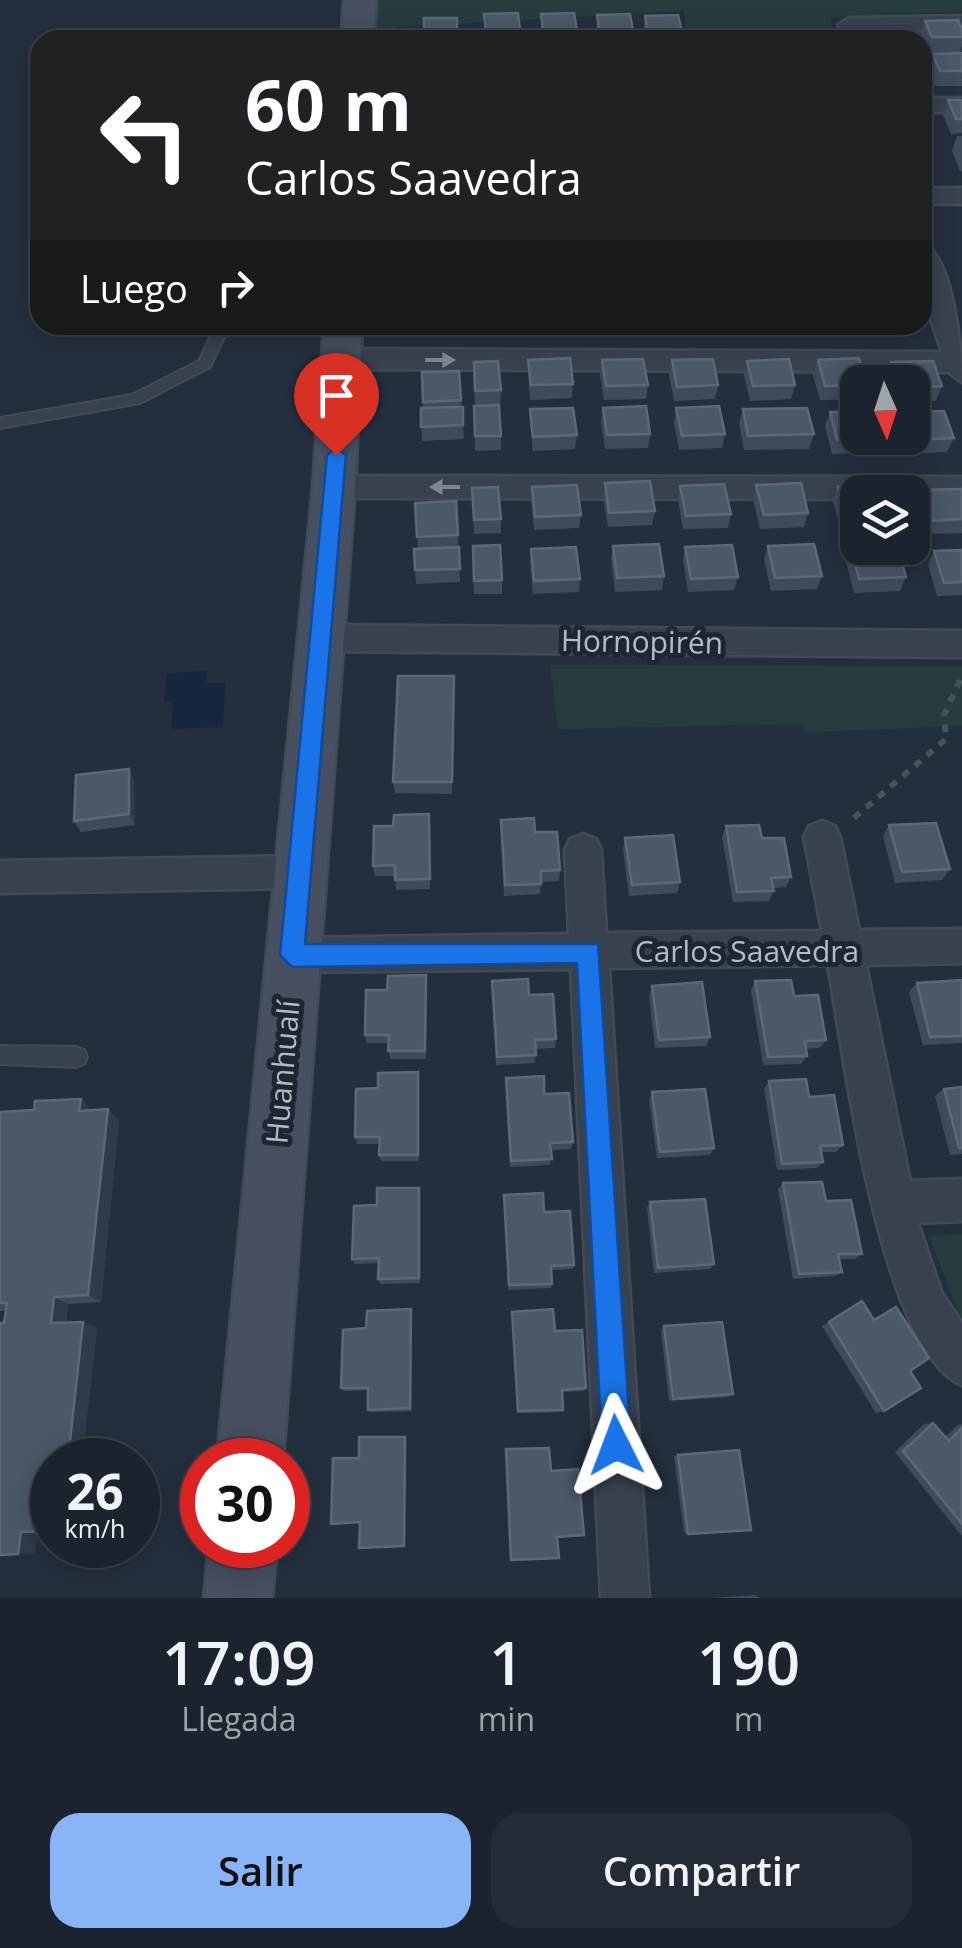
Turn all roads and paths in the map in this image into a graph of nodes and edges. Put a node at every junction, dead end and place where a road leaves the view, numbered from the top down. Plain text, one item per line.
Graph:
1 (360, 0) edge
2 (962, 23) edge
3 (358, 30) edge
4 (876, 30) edge
5 (932, 105) edge
6 (962, 105) edge
7 (932, 196) edge
8 (962, 196) edge
9 (932, 268) edge
10 (948, 293) edge
11 (218, 335) edge
12 (343, 342) edge
13 (961, 367) edge
14 (0, 424) edge
15 (334, 487) junction
16 (962, 488) edge
17 (321, 638) junction
18 (962, 644) edge
19 (962, 675) edge
20 (822, 836) joint
21 (583, 850) dead end
22 (298, 872) junction
23 (0, 877) edge
24 (962, 946) edge
25 (845, 951) junction
26 (589, 952) junction
27 (292, 955) junction
28 (0, 1055) edge
29 (77, 1057) dead end
30 (962, 1200) edge
31 (892, 1203) junction
32 (962, 1363) edge
33 (252, 1438) edge
34 (241, 1568) edge
35 (238, 1598) edge
36 (625, 1598) edge

1 - 3 street
2 - 4 street
5 - 6 street
7 - 8 street
9 - 10 street
10 - 13 street
11 - 14 lane
12 -> 13 street
12 - 15 street, Huanhualí
16 -> 15 street
15 - 17 street, Huanhualí
17 - 18 street, Hornopirén
17 - 22 street, Huanhualí
19 - 20 path
20 - 25 street
21 - 26 street
22 - 23 street
22 - 27 street, Huanhualí
24 - 25 street, Carlos Saavedra
25 - 26 street, Carlos Saavedra
25 - 31 street
26 - 27 street, Carlos Saavedra
26 - 36 street
27 - 33 street, Huanhualí
28 - 29 lane
30 - 31 street
31 - 32 street
34 - 35 street

